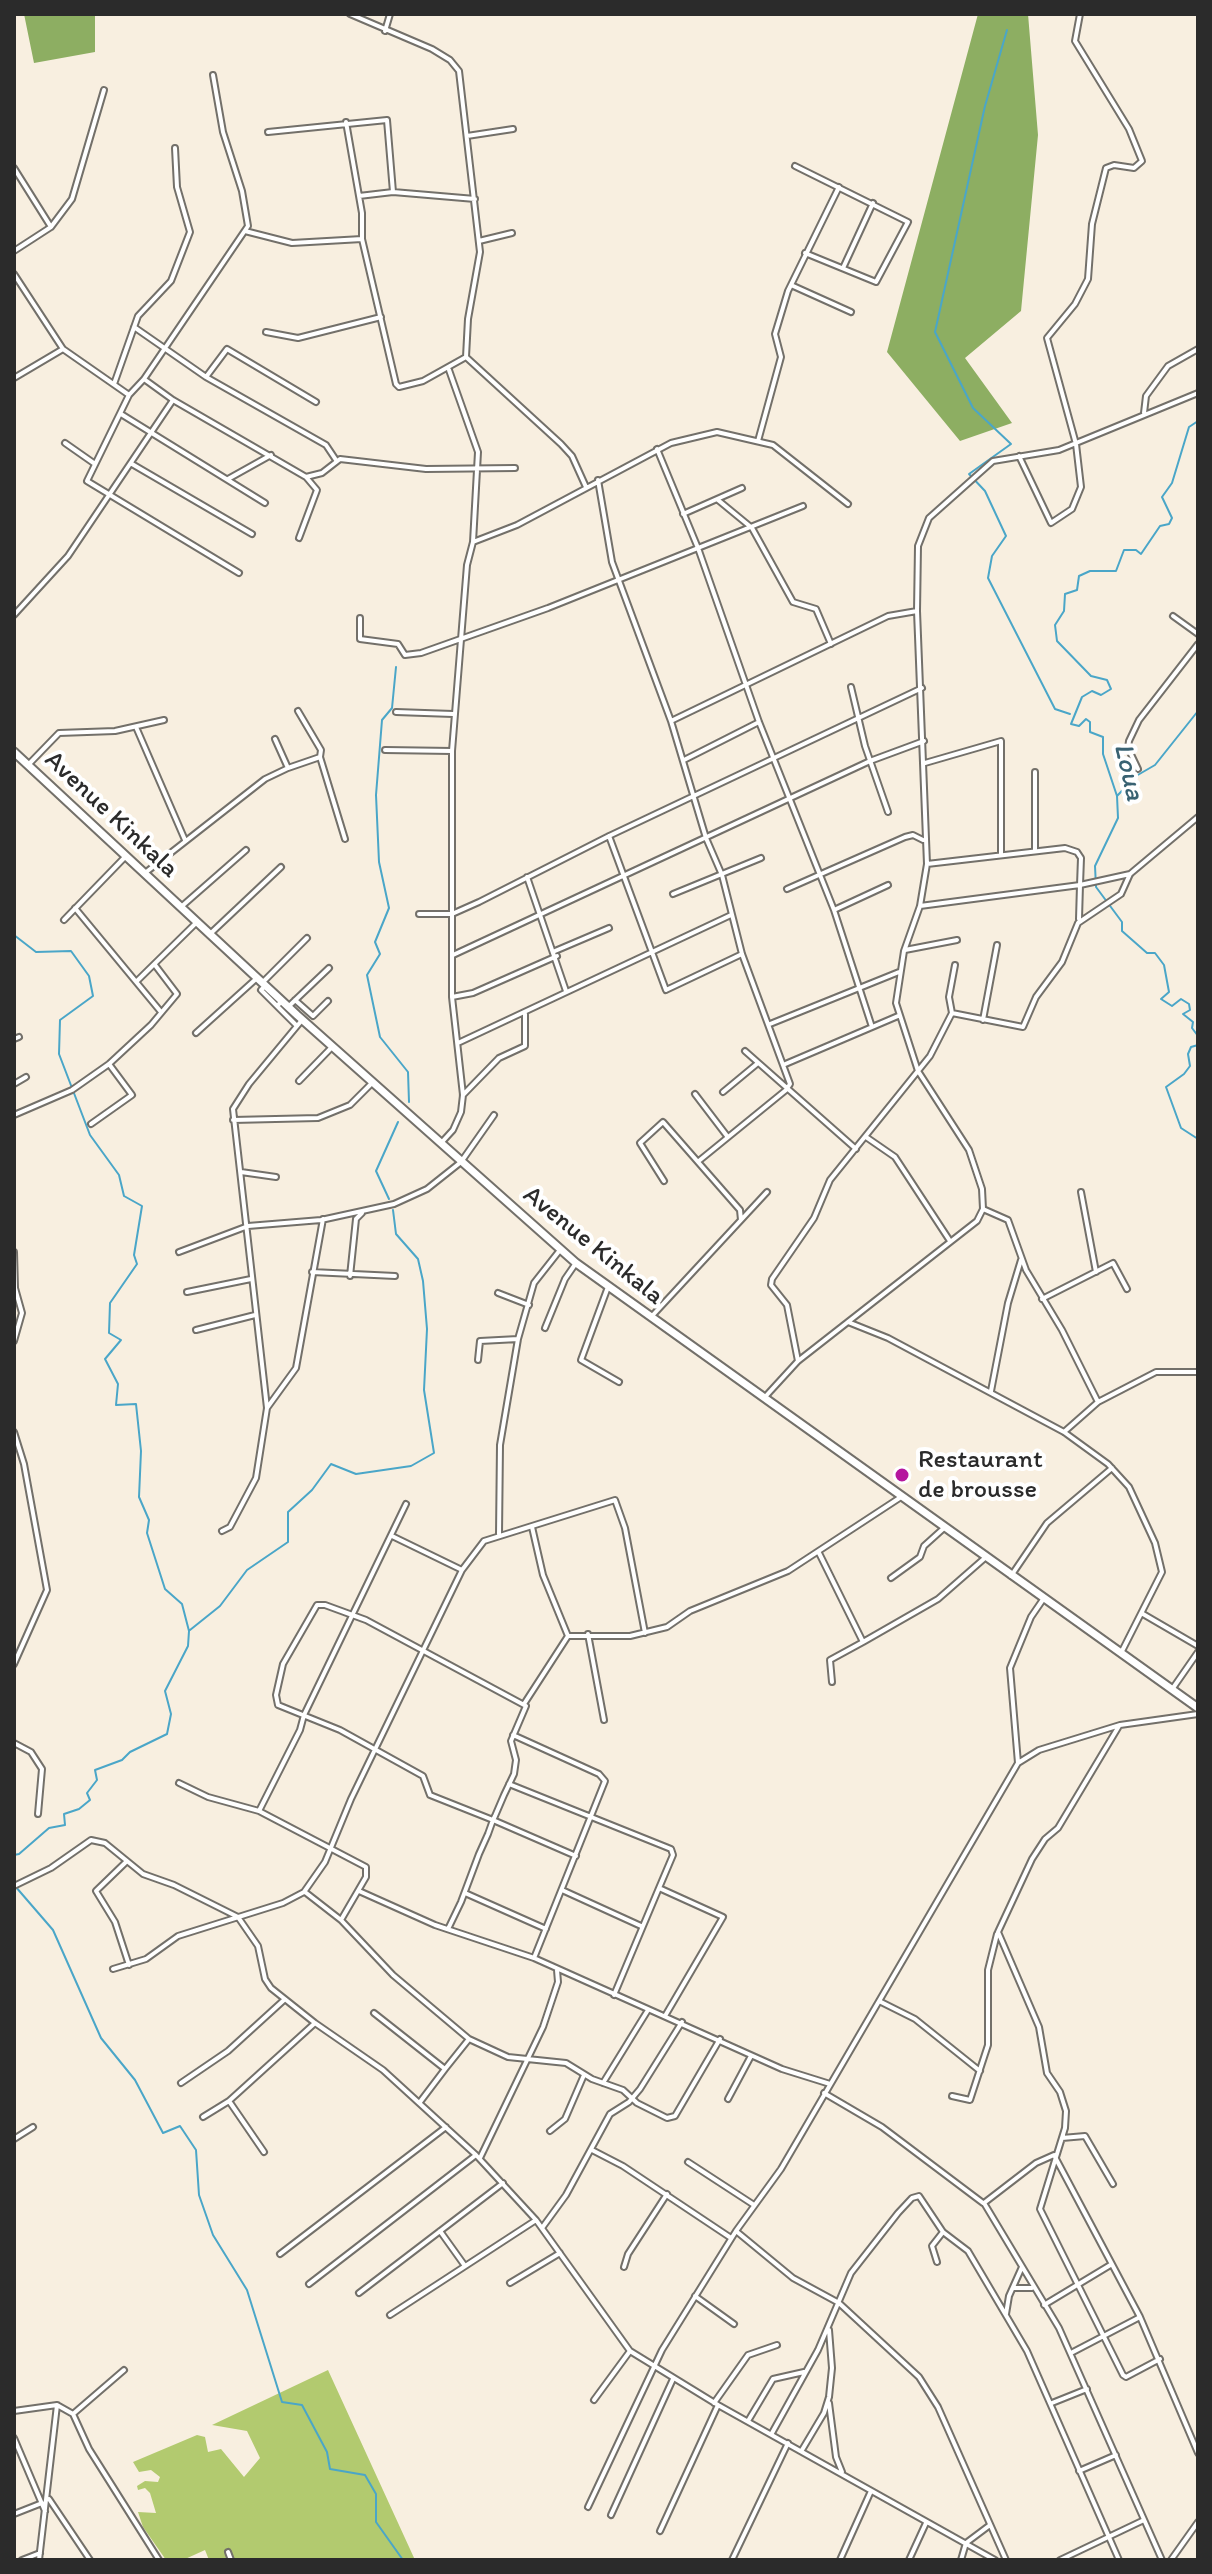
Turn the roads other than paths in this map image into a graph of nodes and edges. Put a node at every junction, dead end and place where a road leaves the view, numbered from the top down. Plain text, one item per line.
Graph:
1 (350, 14) edge
2 (390, 14) edge
3 (1080, 14) edge
4 (385, 31) junction
5 (213, 75) dead end
6 (104, 90) dead end
7 (346, 122) junction
8 (513, 129) dead end
9 (268, 132) dead end
10 (467, 136) junction
11 (175, 148) dead end
12 (795, 166) dead end
13 (14, 168) edge
14 (839, 187) junction
15 (393, 192) junction
16 (359, 196) junction
17 (475, 199) junction
18 (873, 203) junction
19 (51, 227) junction
20 (245, 231) junction
21 (512, 233) dead end
22 (362, 239) junction
23 (479, 241) junction
24 (14, 251) edge
25 (805, 253) junction
26 (843, 268) junction
27 (14, 274) edge
28 (791, 285) junction
29 (851, 312) dead end
30 (381, 317) junction
31 (134, 327) junction
32 (266, 332) dead end
33 (164, 348) junction
34 (63, 349) junction
35 (1198, 349) edge
36 (466, 357) junction
37 (448, 369) junction
38 (206, 377) junction
39 (14, 378) edge
40 (144, 379) junction
41 (114, 384) junction
42 (1198, 393) edge
43 (129, 395) junction
44 (173, 400) junction
45 (316, 402) dead end
46 (1144, 413) junction
47 (120, 414) junction
48 (153, 432) junction
49 (758, 441) junction
50 (65, 443) dead end
51 (1076, 444) junction
52 (657, 449) junction
53 (271, 455) junction
54 (1019, 456) junction
55 (336, 460) junction
56 (95, 464) junction
57 (132, 464) junction
58 (515, 468) dead end
59 (478, 469) junction
60 (306, 477) junction
61 (228, 480) junction
62 (598, 480) junction
63 (586, 487) junction
64 (742, 488) dead end
65 (108, 496) junction
66 (718, 500) junction
67 (265, 503) dead end
68 (848, 504) dead end
69 (803, 506) dead end
70 (683, 514) junction
71 (752, 528) junction
72 (252, 534) dead end
73 (299, 538) dead end
74 (473, 542) junction
75 (698, 548) junction
76 (239, 573) dead end
77 (618, 579) junction
78 (917, 611) junction
79 (14, 615) edge
80 (1173, 616) dead end
81 (360, 618) dead end
82 (1198, 634) edge
83 (460, 640) junction
84 (831, 644) junction
85 (1198, 644) edge
86 (746, 683) junction
87 (851, 687) dead end
88 (922, 688) junction
89 (298, 711) dead end
90 (396, 712) dead end
91 (453, 714) junction
92 (859, 719) junction
93 (164, 720) dead end
94 (671, 721) junction
95 (759, 722) junction
96 (136, 727) junction
97 (275, 739) dead end
98 (924, 741) junction
99 (385, 750) dead end
100 (452, 751) junction
101 (14, 752) edge
102 (320, 757) junction
103 (684, 760) junction
104 (774, 760) junction
105 (870, 761) junction
106 (925, 763) junction
107 (28, 765) junction
108 (288, 768) junction
109 (1138, 769) dead end
110 (1035, 772) dead end
111 (695, 798) junction
112 (789, 799) junction
113 (888, 812) dead end
114 (1198, 817) edge
115 (609, 836) junction
116 (706, 838) junction
117 (345, 839) dead end
118 (185, 840) junction
119 (924, 842) junction
120 (246, 850) dead end
121 (1035, 850) junction
122 (1001, 854) junction
123 (126, 856) junction
124 (761, 858) dead end
125 (927, 864) junction
126 (281, 867) dead end
127 (145, 873) junction
128 (818, 874) junction
129 (1130, 874) junction
130 (722, 875) junction
131 (527, 877) junction
132 (622, 878) junction
133 (888, 885) dead end
134 (1080, 885) junction
135 (787, 889) dead end
136 (673, 894) dead end
137 (920, 906) junction
138 (181, 907) junction
139 (75, 908) junction
140 (834, 910) junction
141 (419, 914) dead end
142 (452, 914) junction
143 (731, 914) junction
144 (543, 915) junction
145 (64, 920) dead end
146 (197, 922) junction
147 (1078, 923) junction
148 (609, 928) dead end
149 (210, 934) junction
150 (307, 938) dead end
151 (957, 940) dead end
152 (997, 945) dead end
153 (904, 951) junction
154 (556, 953) junction
155 (651, 954) junction
156 (742, 954) junction
157 (453, 955) junction
158 (155, 965) junction
159 (955, 965) dead end
160 (329, 968) dead end
161 (899, 972) junction
162 (137, 981) junction
163 (259, 984) junction
164 (858, 986) junction
165 (566, 991) junction
166 (452, 997) junction
167 (295, 1000) junction
168 (328, 1001) dead end
169 (282, 1004) junction
170 (161, 1012) junction
171 (952, 1013) junction
172 (525, 1014) junction
173 (898, 1016) junction
174 (300, 1018) junction
175 (983, 1020) junction
176 (770, 1024) junction
177 (872, 1027) junction
178 (196, 1033) dead end
179 (458, 1043) junction
180 (332, 1047) junction
181 (745, 1051) dead end
182 (758, 1063) junction
183 (109, 1064) junction
184 (783, 1065) junction
185 (918, 1071) junction
186 (26, 1077) dead end
187 (299, 1081) dead end
188 (372, 1083) junction
189 (14, 1084) edge
190 (786, 1090) junction
191 (723, 1092) dead end
192 (695, 1094) dead end
193 (463, 1095) junction
194 (14, 1115) edge
195 (494, 1115) dead end
196 (233, 1120) junction
197 (91, 1124) dead end
198 (727, 1136) junction
199 (866, 1137) junction
200 (440, 1144) junction
201 (856, 1149) junction
202 (700, 1160) junction
203 (461, 1162) junction
204 (241, 1172) junction
205 (276, 1177) dead end
206 (664, 1181) dead end
207 (767, 1192) dead end
208 (1081, 1192) dead end
209 (983, 1209) junction
210 (362, 1213) junction
211 (323, 1219) junction
212 (741, 1220) junction
213 (248, 1226) junction
214 (950, 1241) junction
215 (560, 1250) junction
216 (14, 1252) edge
217 (179, 1252) dead end
218 (1022, 1257) junction
219 (576, 1263) junction
220 (312, 1272) junction
221 (1096, 1272) junction
222 (350, 1276) junction
223 (395, 1276) dead end
224 (251, 1279) junction
225 (608, 1287) junction
226 (1127, 1289) dead end
227 (187, 1292) dead end
228 (498, 1293) dead end
229 (1042, 1299) junction
230 (529, 1305) junction
231 (255, 1315) junction
232 (650, 1318) junction
233 (848, 1322) junction
234 (545, 1328) dead end
235 (196, 1330) dead end
236 (518, 1339) junction
237 (14, 1341) edge
238 (478, 1360) dead end
239 (798, 1361) junction
240 (1198, 1372) edge
241 (619, 1382) dead end
242 (991, 1392) junction
243 (763, 1399) junction
244 (1098, 1402) junction
245 (267, 1408) junction
246 (14, 1432) edge
247 (1064, 1432) junction
248 (1112, 1468) junction
249 (901, 1497) junction
250 (406, 1504) dead end
251 (532, 1527) junction
252 (944, 1528) junction
253 (222, 1531) dead end
254 (499, 1534) junction
255 (392, 1536) junction
256 (819, 1553) junction
257 (986, 1557) junction
258 (462, 1570) junction
259 (1011, 1576) junction
260 (891, 1578) dead end
261 (1044, 1598) junction
262 (353, 1614) junction
263 (1143, 1614) junction
264 (645, 1633) junction
265 (588, 1634) junction
266 (568, 1636) junction
267 (863, 1642) junction
268 (1198, 1646) edge
269 (1198, 1652) edge
270 (423, 1653) junction
271 (1121, 1653) junction
272 (14, 1664) edge
273 (832, 1682) dead end
274 (1172, 1690) junction
275 (524, 1704) junction
276 (1198, 1711) edge
277 (304, 1715) junction
278 (604, 1720) dead end
279 (1120, 1725) junction
280 (513, 1735) junction
281 (14, 1743) edge
282 (375, 1749) junction
283 (1018, 1763) junction
284 (179, 1783) dead end
285 (509, 1784) junction
286 (259, 1811) junction
287 (38, 1814) dead end
288 (591, 1819) junction
289 (493, 1820) junction
290 (331, 1848) junction
291 (576, 1856) junction
292 (126, 1862) junction
293 (14, 1886) edge
294 (659, 1888) junction
295 (562, 1890) junction
296 (359, 1891) junction
297 (304, 1892) junction
298 (465, 1893) junction
299 (238, 1917) junction
300 (341, 1920) junction
301 (641, 1926) junction
302 (448, 1929) junction
303 (546, 1929) junction
304 (998, 1932) junction
305 (534, 1958) junction
306 (129, 1965) junction
307 (113, 1969) dead end
308 (557, 1970) junction
309 (614, 1995) junction
310 (284, 2000) junction
311 (881, 2002) junction
312 (648, 2009) junction
313 (374, 2013) dead end
314 (665, 2016) junction
315 (682, 2022) junction
316 (315, 2023) junction
317 (469, 2039) junction
318 (720, 2039) junction
319 (751, 2056) junction
320 (529, 2059) junction
321 (445, 2069) junction
322 (980, 2071) junction
323 (584, 2075) junction
324 (181, 2083) dead end
325 (603, 2083) junction
326 (830, 2084) junction
327 (824, 2093) junction
328 (952, 2096) dead end
329 (633, 2098) junction
330 (728, 2099) dead end
331 (229, 2101) junction
332 (420, 2103) junction
333 (203, 2117) dead end
334 (33, 2127) dead end
335 (446, 2127) junction
336 (550, 2131) dead end
337 (1062, 2138) junction
338 (14, 2139) edge
339 (592, 2150) junction
340 (264, 2152) dead end
341 (1054, 2155) junction
342 (478, 2157) junction
343 (688, 2162) dead end
344 (503, 2183) junction
345 (1113, 2184) dead end
346 (667, 2194) junction
347 (984, 2203) junction
348 (754, 2205) junction
349 (536, 2220) junction
350 (542, 2228) junction
351 (440, 2231) junction
352 (736, 2231) junction
353 (943, 2232) junction
354 (731, 2238) junction
355 (560, 2253) junction
356 (280, 2254) dead end
357 (937, 2262) dead end
358 (1112, 2264) junction
359 (465, 2266) junction
360 (624, 2267) dead end
361 (1022, 2267) junction
362 (510, 2283) dead end
363 (309, 2284) dead end
364 (1078, 2284) junction
365 (1014, 2288) junction
366 (1035, 2289) junction
367 (359, 2293) dead end
368 (695, 2296) junction
369 (839, 2303) junction
370 (1044, 2305) junction
371 (1006, 2314) junction
372 (390, 2315) dead end
373 (1140, 2317) junction
374 (734, 2324) dead end
375 (828, 2327) junction
376 (1105, 2335) junction
377 (777, 2345) dead end
378 (630, 2351) junction
379 (1070, 2353) junction
380 (1160, 2359) junction
381 (652, 2367) junction
382 (124, 2370) dead end
383 (806, 2371) junction
384 (673, 2379) junction
385 (1087, 2389) junction
386 (594, 2400) dead end
387 (828, 2401) junction
388 (716, 2404) junction
389 (1051, 2404) junction
390 (57, 2405) junction
391 (14, 2411) edge
392 (73, 2414) junction
393 (748, 2421) junction
394 (772, 2433) junction
395 (14, 2438) edge
396 (788, 2443) junction
397 (802, 2450) junction
398 (1198, 2453) edge
399 (1116, 2455) junction
400 (1079, 2471) junction
401 (842, 2472) junction
402 (871, 2491) junction
403 (48, 2498) junction
404 (42, 2503) junction
405 (588, 2507) dead end
406 (14, 2514) edge
407 (46, 2514) junction
408 (611, 2515) dead end
409 (1144, 2520) junction
410 (1198, 2522) edge
411 (926, 2523) junction
412 (990, 2525) junction
413 (660, 2531) dead end
414 (1108, 2536) junction
415 (966, 2543) junction
416 (228, 2552) dead end
417 (40, 2553) junction
418 (22, 2560) edge
419 (39, 2560) edge
420 (90, 2560) edge
421 (159, 2560) edge
422 (231, 2560) edge
423 (732, 2560) edge
424 (840, 2560) edge
425 (909, 2560) edge
426 (961, 2560) edge
427 (995, 2560) edge
428 (1006, 2560) edge
429 (1060, 2560) edge
430 (1119, 2560) edge
431 (1162, 2560) edge
432 (1171, 2560) edge

1 - 4 street
2 - 4 street
3 - 51 street
4 - 10 street
5 - 20 street
6 - 19 street
7 - 9 street
7 - 15 street
7 - 16 street
8 - 10 street
10 - 17 street
11 - 31 street
12 - 14 street
13 - 19 street
14 - 18 street
14 - 25 street
15 - 16 street
15 - 17 street
16 - 22 street
17 - 23 street
18 - 26 street
18 - 26 street
19 - 24 street
20 - 22 street
20 - 33 street
21 - 23 street
22 - 30 street
23 - 36 street
25 - 26 street
25 - 28 street
27 - 34 street
28 - 29 street
28 - 49 street
30 - 32 street
30 - 37 street
31 - 33 street
31 - 41 street
33 - 38 street
33 - 40 street
34 - 39 street
34 - 41 street
35 - 46 street
36 - 37 street
36 - 63 street
37 - 59 street
38 - 45 street
38 - 55 street
40 - 43 street
40 - 44 street
41 - 43 street
42 - 46 street
43 - 47 street
44 - 48 street
44 - 53 street
46 - 51 street
47 - 48 street
47 - 56 street
48 - 57 street
48 - 61 street
49 - 52 street
49 - 68 street
50 - 56 street
51 - 54 street
51 - 54 street
52 - 62 street
52 - 70 street
53 - 60 street
53 - 61 street
54 - 78 street
55 - 59 street
55 - 60 street
56 - 65 street
57 - 65 street
57 - 72 street
58 - 59 street
59 - 74 street
60 - 73 street
61 - 67 street
62 - 63 street
62 - 77 street
63 - 74 street
64 - 66 street
65 - 76 street
65 - 79 street
66 - 70 street
66 - 71 street
69 - 71 street
70 - 75 street
71 - 75 street
71 - 84 street
74 - 83 street
75 - 77 street
75 - 86 street
77 - 83 street
77 - 94 street
78 - 84 street
78 - 88 street
80 - 82 street
81 - 83 street
83 - 91 street
84 - 86 street
85 - 109 street
86 - 94 street
86 - 95 street
87 - 92 street
88 - 92 street
88 - 98 street
89 - 102 street
90 - 91 street
91 - 100 street
92 - 104 street
92 - 105 street
93 - 96 street
94 - 103 street
95 - 103 street
95 - 104 street
96 - 107 street
96 - 118 street
97 - 108 street
98 - 105 street
98 - 106 street
99 - 100 street
100 - 142 street
101 - 107 main road, Avenue Kinkala
102 - 108 street
102 - 117 street
103 - 111 street
104 - 111 street
104 - 112 street
105 - 112 street
105 - 113 street
106 - 119 street
106 - 122 street
107 - 123 main road, Avenue Kinkala
108 - 118 street
110 - 121 street
111 - 115 street
111 - 116 street
112 - 116 street
112 - 128 street
114 - 129 street
115 - 131 street
115 - 132 street
116 - 130 street
116 - 132 street
118 - 127 street
119 - 125 street
119 - 128 street
120 - 138 street
121 - 122 street
121 - 134 street
122 - 125 street
123 - 127 main road, Avenue Kinkala
123 - 139 street
124 - 130 street
125 - 137 street
126 - 149 street
127 - 138 main road, Avenue Kinkala
128 - 135 street
128 - 140 street
129 - 134 street
129 - 147 street
130 - 136 street
130 - 143 street
131 - 142 street
131 - 144 street
132 - 144 street
132 - 155 street
133 - 140 street
134 - 137 street
134 - 147 street
137 - 153 street
138 - 146 main road, Avenue Kinkala
139 - 145 street
139 - 162 street
140 - 164 street
141 - 142 street
142 - 157 street
143 - 155 street
143 - 156 street
144 - 154 street
144 - 157 street
146 - 149 main road, Avenue Kinkala
146 - 158 street
147 - 175 street
148 - 154 street
149 - 163 main road, Avenue Kinkala
150 - 163 street
151 - 153 street
152 - 175 street
153 - 161 street
154 - 165 street
154 - 166 street
155 - 156 street
155 - 165 street
156 - 176 street
157 - 166 street
158 - 162 street
158 - 170 street
159 - 171 street
160 - 167 street
161 - 164 street
161 - 173 street
162 - 170 street
163 - 169 main road, Avenue Kinkala
163 - 178 street
164 - 176 street
164 - 177 street
165 - 172 street
166 - 179 street
167 - 169 street
167 - 174 street
168 - 174 street
169 - 174 main road, Avenue Kinkala
170 - 183 street
171 - 175 street
171 - 185 street
172 - 179 street
172 - 193 street
173 - 177 street
173 - 185 street
174 - 180 main road, Avenue Kinkala
174 - 196 street
176 - 184 street
177 - 184 street
179 - 193 street
180 - 187 street
180 - 188 main road, Avenue Kinkala
181 - 182 street
182 - 190 street
182 - 191 street
183 - 194 street
183 - 197 street
184 - 190 street
185 - 199 street
185 - 209 street
186 - 189 street
188 - 196 street
188 - 200 main road, Avenue Kinkala
190 - 198 street
190 - 201 street
192 - 198 street
193 - 200 street
195 - 203 street
196 - 204 street
198 - 202 street
199 - 201 street
199 - 214 street
200 - 203 main road, Avenue Kinkala
201 - 239 street
202 - 206 street
202 - 212 street
203 - 210 street
203 - 215 main road, Avenue Kinkala
204 - 205 street
204 - 213 street
207 - 212 street
208 - 221 street
209 - 214 street
209 - 218 street
210 - 211 street
210 - 222 street
211 - 213 street
211 - 220 street
212 - 232 street
213 - 217 street
213 - 224 street
214 - 233 street
215 - 219 main road, Avenue Kinkala
215 - 230 street
216 - 237 street
218 - 229 street
218 - 242 street
219 - 225 main road, Avenue Kinkala
219 - 234 street
220 - 222 street
220 - 245 street
221 - 226 street
221 - 229 street
222 - 223 street
224 - 227 street
224 - 231 street
225 - 232 main road, Avenue Kinkala
225 - 241 street
228 - 230 street
229 - 244 street
230 - 236 street
231 - 235 street
231 - 245 street
232 - 243 main road, Avenue Kinkala
233 - 239 street
233 - 242 street
236 - 238 street
236 - 254 street
239 - 243 street
240 - 244 street
242 - 247 street
243 - 249 main road, Avenue Kinkala
244 - 247 street
245 - 253 street
246 - 272 street
247 - 248 street
248 - 259 street
248 - 263 street
249 - 252 main road, Avenue Kinkala
249 - 256 street
250 - 255 street
251 - 254 street
251 - 264 street
251 - 266 street
252 - 257 main road, Avenue Kinkala
252 - 260 street
254 - 258 street
255 - 258 street
255 - 262 street
256 - 264 street
256 - 267 street
257 - 259 main road, Avenue Kinkala
257 - 267 street
258 - 270 street
259 - 261 main road, Avenue Kinkala
261 - 271 main road, Avenue Kinkala
261 - 283 street
262 - 270 street
262 - 277 street
262 - 277 street
263 - 268 street
263 - 271 street
264 - 265 street
265 - 266 street
265 - 278 street
266 - 275 street
267 - 273 street
269 - 274 street
270 - 275 street
270 - 282 street
271 - 274 main road, Avenue Kinkala
274 - 276 main road, Avenue Kinkala
275 - 280 street
276 - 279 street
277 - 282 street
277 - 286 street
279 - 283 street
279 - 304 street
280 - 285 street
280 - 288 street
281 - 287 street
282 - 289 street
282 - 290 street
283 - 311 street
284 - 286 street
285 - 288 street
285 - 289 street
286 - 290 street
288 - 291 street
288 - 294 street
289 - 291 street
289 - 298 street
290 - 296 street
290 - 297 street
291 - 295 street
292 - 293 street
292 - 299 street
292 - 306 street
294 - 301 street
294 - 314 street
295 - 301 street
295 - 303 street
296 - 300 street
296 - 302 street
297 - 299 street
297 - 300 street
298 - 302 street
298 - 303 street
299 - 306 street
299 - 310 street
300 - 317 street
301 - 309 street
302 - 305 street
303 - 305 street
304 - 322 street
304 - 337 street
305 - 308 street
306 - 307 street
308 - 309 street
308 - 320 street
309 - 312 street
310 - 316 street
310 - 324 street
311 - 322 street
311 - 326 street
312 - 314 street
312 - 325 street
313 - 321 street
314 - 315 street
315 - 318 street
315 - 329 street
316 - 331 street
316 - 332 street
317 - 320 street
317 - 321 street
318 - 319 street
318 - 329 street
319 - 326 street
319 - 330 street
320 - 323 street
320 - 342 street
321 - 332 street
322 - 328 street
323 - 325 street
323 - 336 street
325 - 329 street
326 - 327 street
327 - 347 street
327 - 348 street
329 - 339 street
331 - 333 street
331 - 340 street
332 - 335 street
334 - 338 street
335 - 342 street
335 - 356 street
337 - 341 street
337 - 345 street
339 - 346 street
339 - 350 street
341 - 347 street
341 - 358 street
341 - 364 street
342 - 344 street
342 - 363 street
343 - 348 street
344 - 349 street
344 - 351 street
346 - 354 street
346 - 360 street
347 - 361 street
348 - 352 street
349 - 350 street
349 - 359 street
350 - 355 street
351 - 359 street
351 - 367 street
352 - 354 street
352 - 369 street
353 - 357 street
353 - 369 street
353 - 371 street
354 - 368 street
355 - 362 street
355 - 378 street
358 - 364 street
358 - 373 street
359 - 372 street
361 - 365 street
361 - 366 street
364 - 370 street
364 - 376 street
365 - 366 street
365 - 371 street
366 - 370 street
368 - 374 street
368 - 381 street
369 - 375 street
369 - 412 street
370 - 379 street
371 - 389 street
373 - 376 street
373 - 380 street
375 - 383 street
375 - 387 street
376 - 379 street
376 - 380 street
377 - 388 street
378 - 381 street
378 - 386 street
379 - 385 street
380 - 398 street
381 - 384 street
381 - 405 street
382 - 392 street
383 - 393 street
383 - 394 street
384 - 388 street
384 - 408 street
385 - 389 street
385 - 399 street
387 - 397 street
387 - 401 street
388 - 393 street
388 - 413 street
389 - 400 street
390 - 391 street
390 - 392 street
390 - 403 street
392 - 421 street
393 - 394 street
394 - 396 street
395 - 404 street
396 - 397 street
396 - 423 street
397 - 401 street
399 - 400 street
399 - 409 street
400 - 414 street
401 - 402 street
402 - 411 street
402 - 424 street
403 - 407 street
403 - 420 street
404 - 406 street
404 - 407 street
407 - 417 street
409 - 414 street
409 - 431 street
410 - 432 street
411 - 415 street
411 - 425 street
412 - 415 street
412 - 428 street
414 - 429 street
414 - 430 street
415 - 426 street
415 - 427 street
416 - 422 street
417 - 418 street
417 - 419 street

